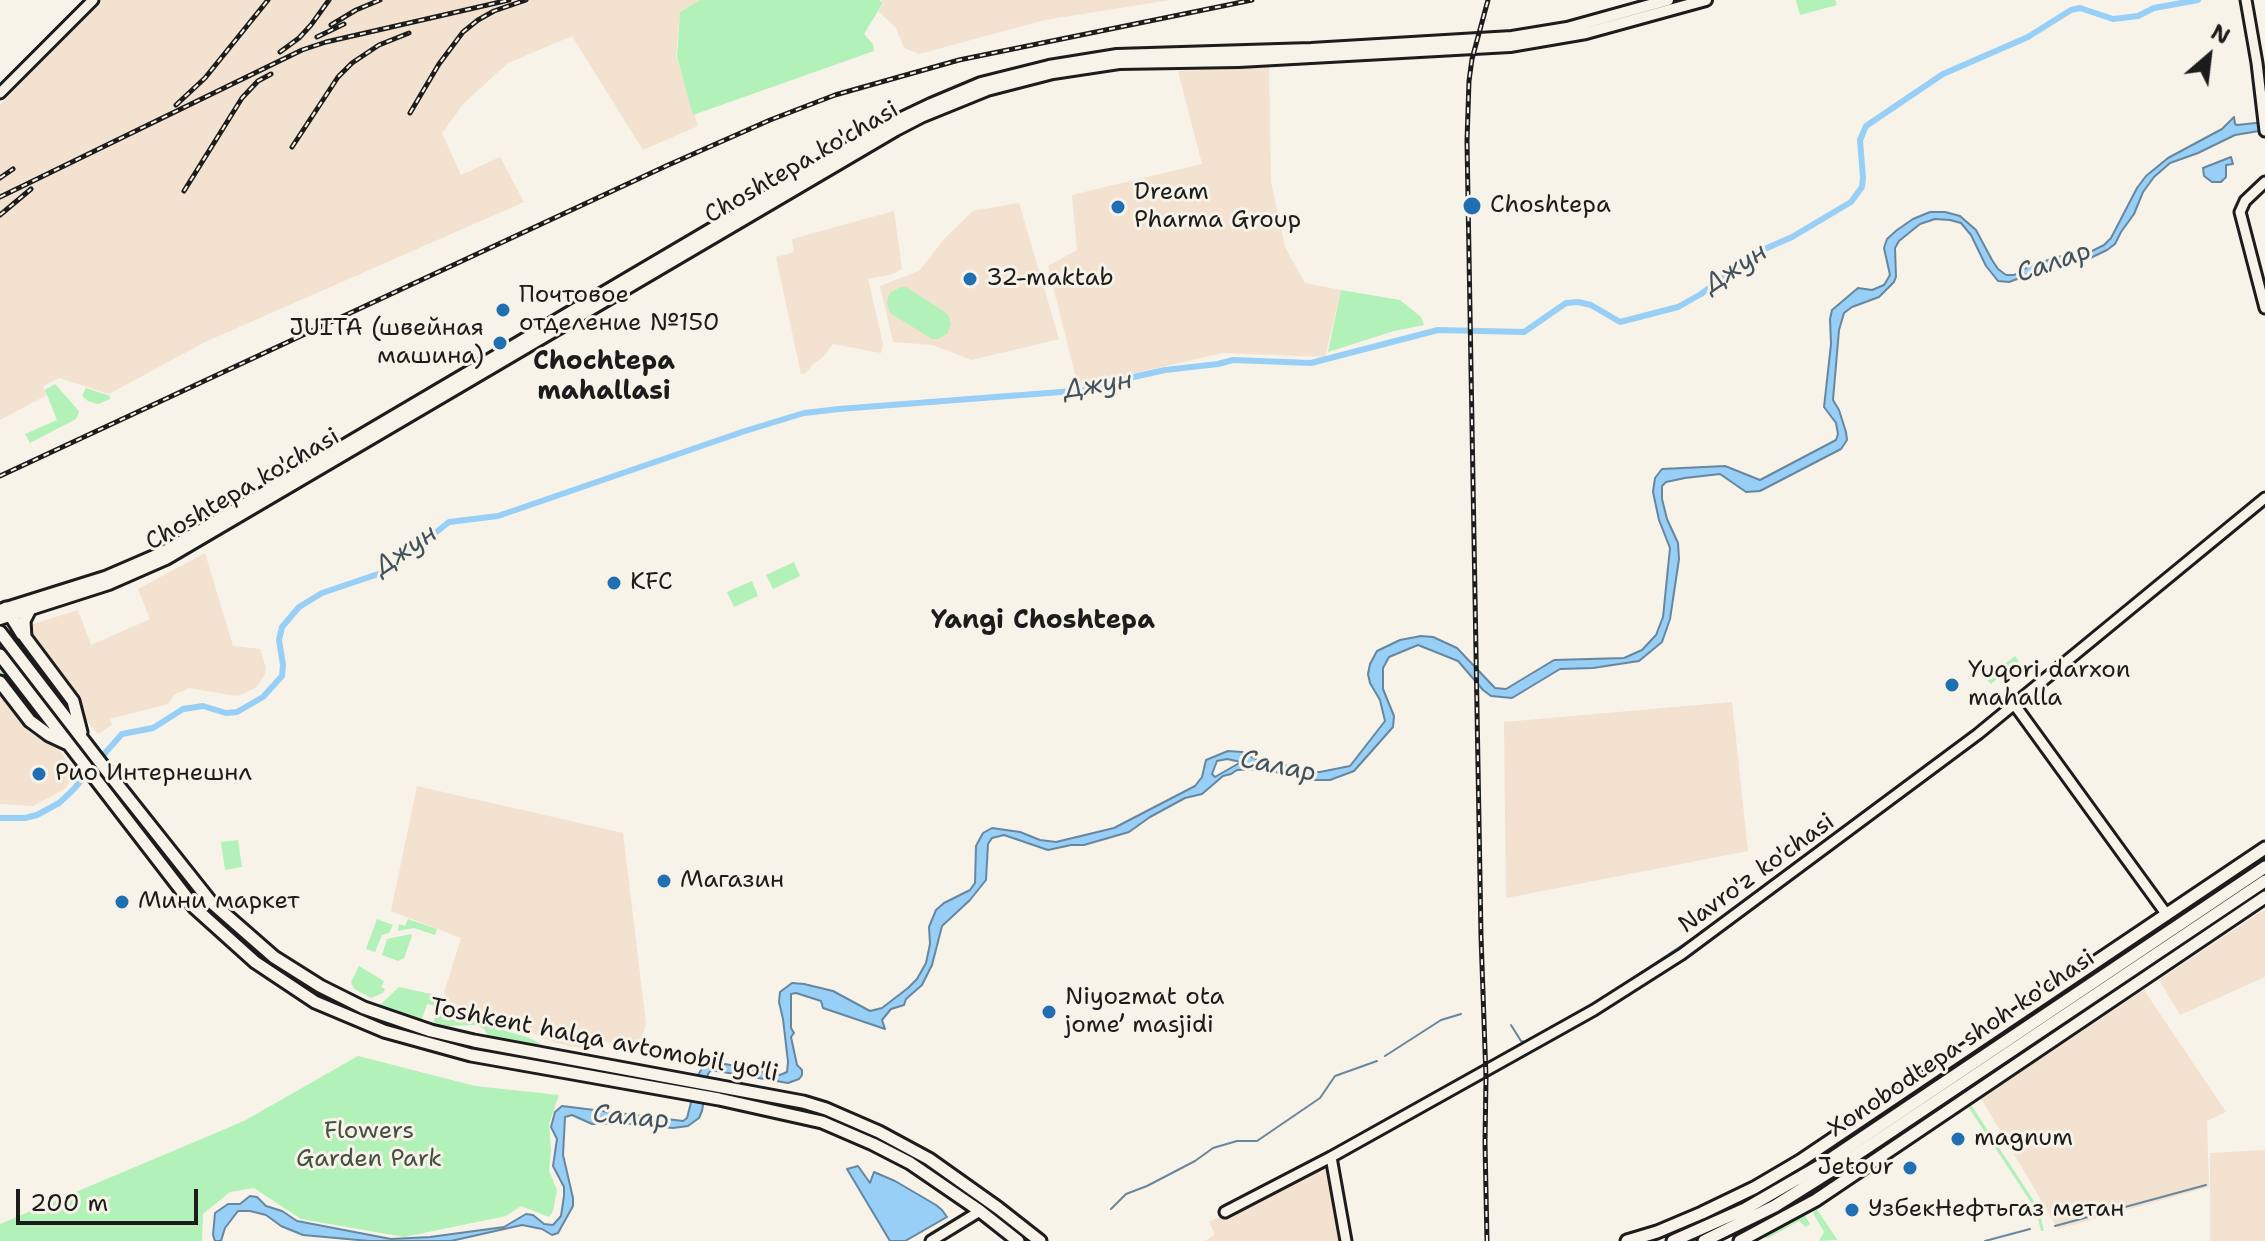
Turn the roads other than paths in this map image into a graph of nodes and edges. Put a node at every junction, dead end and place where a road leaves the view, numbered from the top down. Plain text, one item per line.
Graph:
1 (93, 0) edge
2 (1668, 0) edge
3 (1706, 0) edge
4 (2246, 0) edge
5 (0, 93) edge
6 (933, 108) junction
7 (2264, 126) edge
8 (2265, 182) edge
9 (2265, 308) edge
10 (2265, 498) edge
11 (259, 500) junction
12 (30, 609) junction
13 (4, 613) edge
14 (0, 632) edge
15 (25, 637) junction
16 (0, 655) edge
17 (0, 682) edge
18 (2014, 704) junction
19 (82, 736) junction
20 (70, 745) junction
21 (2265, 848) edge
22 (2265, 867) edge
23 (2230, 871) junction
24 (2251, 876) junction
25 (2265, 881) edge
26 (2265, 897) edge
27 (2167, 915) junction
28 (2216, 929) junction
29 (2191, 931) junction
30 (2092, 990) junction
31 (474, 1041) junction
32 (1979, 1041) junction
33 (2004, 1043) junction
34 (471, 1055) junction
35 (1938, 1068) junction
36 (1953, 1083) junction
37 (679, 1086) junction
38 (720, 1093) junction
39 (1928, 1094) junction
40 (1964, 1100) junction
41 (803, 1102) junction
42 (799, 1115) junction
43 (1331, 1157) junction
44 (1800, 1161) junction
45 (1823, 1164) junction
46 (1802, 1189) junction
47 (980, 1211) junction
48 (1225, 1212) dead end
49 (1791, 1214) junction
50 (931, 1241) edge
51 (1018, 1241) edge
52 (1040, 1241) edge
53 (1346, 1241) edge
54 (1627, 1241) edge
55 (1673, 1241) edge
56 (1704, 1241) edge
57 (1740, 1241) edge

1 - 5 street
2 - 6 main road, Choshtepa ko'chasi
3 - 6 main road, Choshtepa ko'chasi
4 - 7 street
6 - 11 main road, Choshtepa ko'chasi
8 - 9 street
10 - 18 street, Navro'z ko'chasi
11 - 12 main road, Choshtepa ko'chasi
11 - 13 main road, Choshtepa ko'chasi
12 - 13 main road, Choshtepa ko'chasi
12 - 15 highway
13 - 15 highway
14 - 19 highway, Toshkent halqa avtomobil yo'li
15 - 19 highway
16 - 20 highway, Toshkent halqa avtomobil yo'li
17 - 20 highway
18 - 27 street
18 - 43 street, Navro'z ko'chasi
19 - 31 highway, Toshkent halqa avtomobil yo'li
20 - 34 highway, Toshkent halqa avtomobil yo'li
21 - 23 highway
22 - 24 highway, Xonobodtepa shoh ko'chasi
23 - 24 highway
23 - 27 highway
24 - 30 highway, Xonobodtepa shoh ko'chasi
25 - 29 highway, Xonobodtepa shoh ko'chasi
26 - 28 highway
27 - 32 highway
28 - 29 highway
28 - 40 highway
29 - 30 highway, Xonobodtepa shoh ko'chasi
30 - 33 highway, Xonobodtepa shoh ko'chasi
30 - 36 highway, Xonobodtepa shoh ko'chasi
31 - 34 highway
31 - 37 highway, Toshkent halqa avtomobil yo'li
32 - 33 highway
32 - 35 highway
33 - 36 highway, Xonobodtepa shoh ko'chasi
34 - 37 highway, Toshkent halqa avtomobil yo'li
35 - 39 highway
35 - 44 highway
36 - 39 highway, Xonobodtepa shoh ko'chasi
36 - 40 highway
36 - 46 highway, Xonobodtepa shoh ko'chasi
37 - 38 highway, Toshkent halqa avtomobil yo'li
38 - 41 highway, Toshkent halqa avtomobil yo'li
38 - 42 highway, Toshkent halqa avtomobil yo'li
39 - 45 highway, Xonobodtepa shoh ko'chasi
40 - 49 highway
41 - 42 highway
41 - 52 highway, Toshkent halqa avtomobil yo'li
42 - 47 highway, Toshkent halqa avtomobil yo'li
43 - 48 street, Navro'z ko'chasi
43 - 53 street
44 - 45 highway
44 - 54 highway
45 - 55 highway, Xonobodtepa shoh ko'chasi
46 - 49 highway
46 - 56 highway, Xonobodtepa shoh ko'chasi
47 - 50 street
47 - 51 highway, Toshkent halqa avtomobil yo'li
49 - 57 highway

